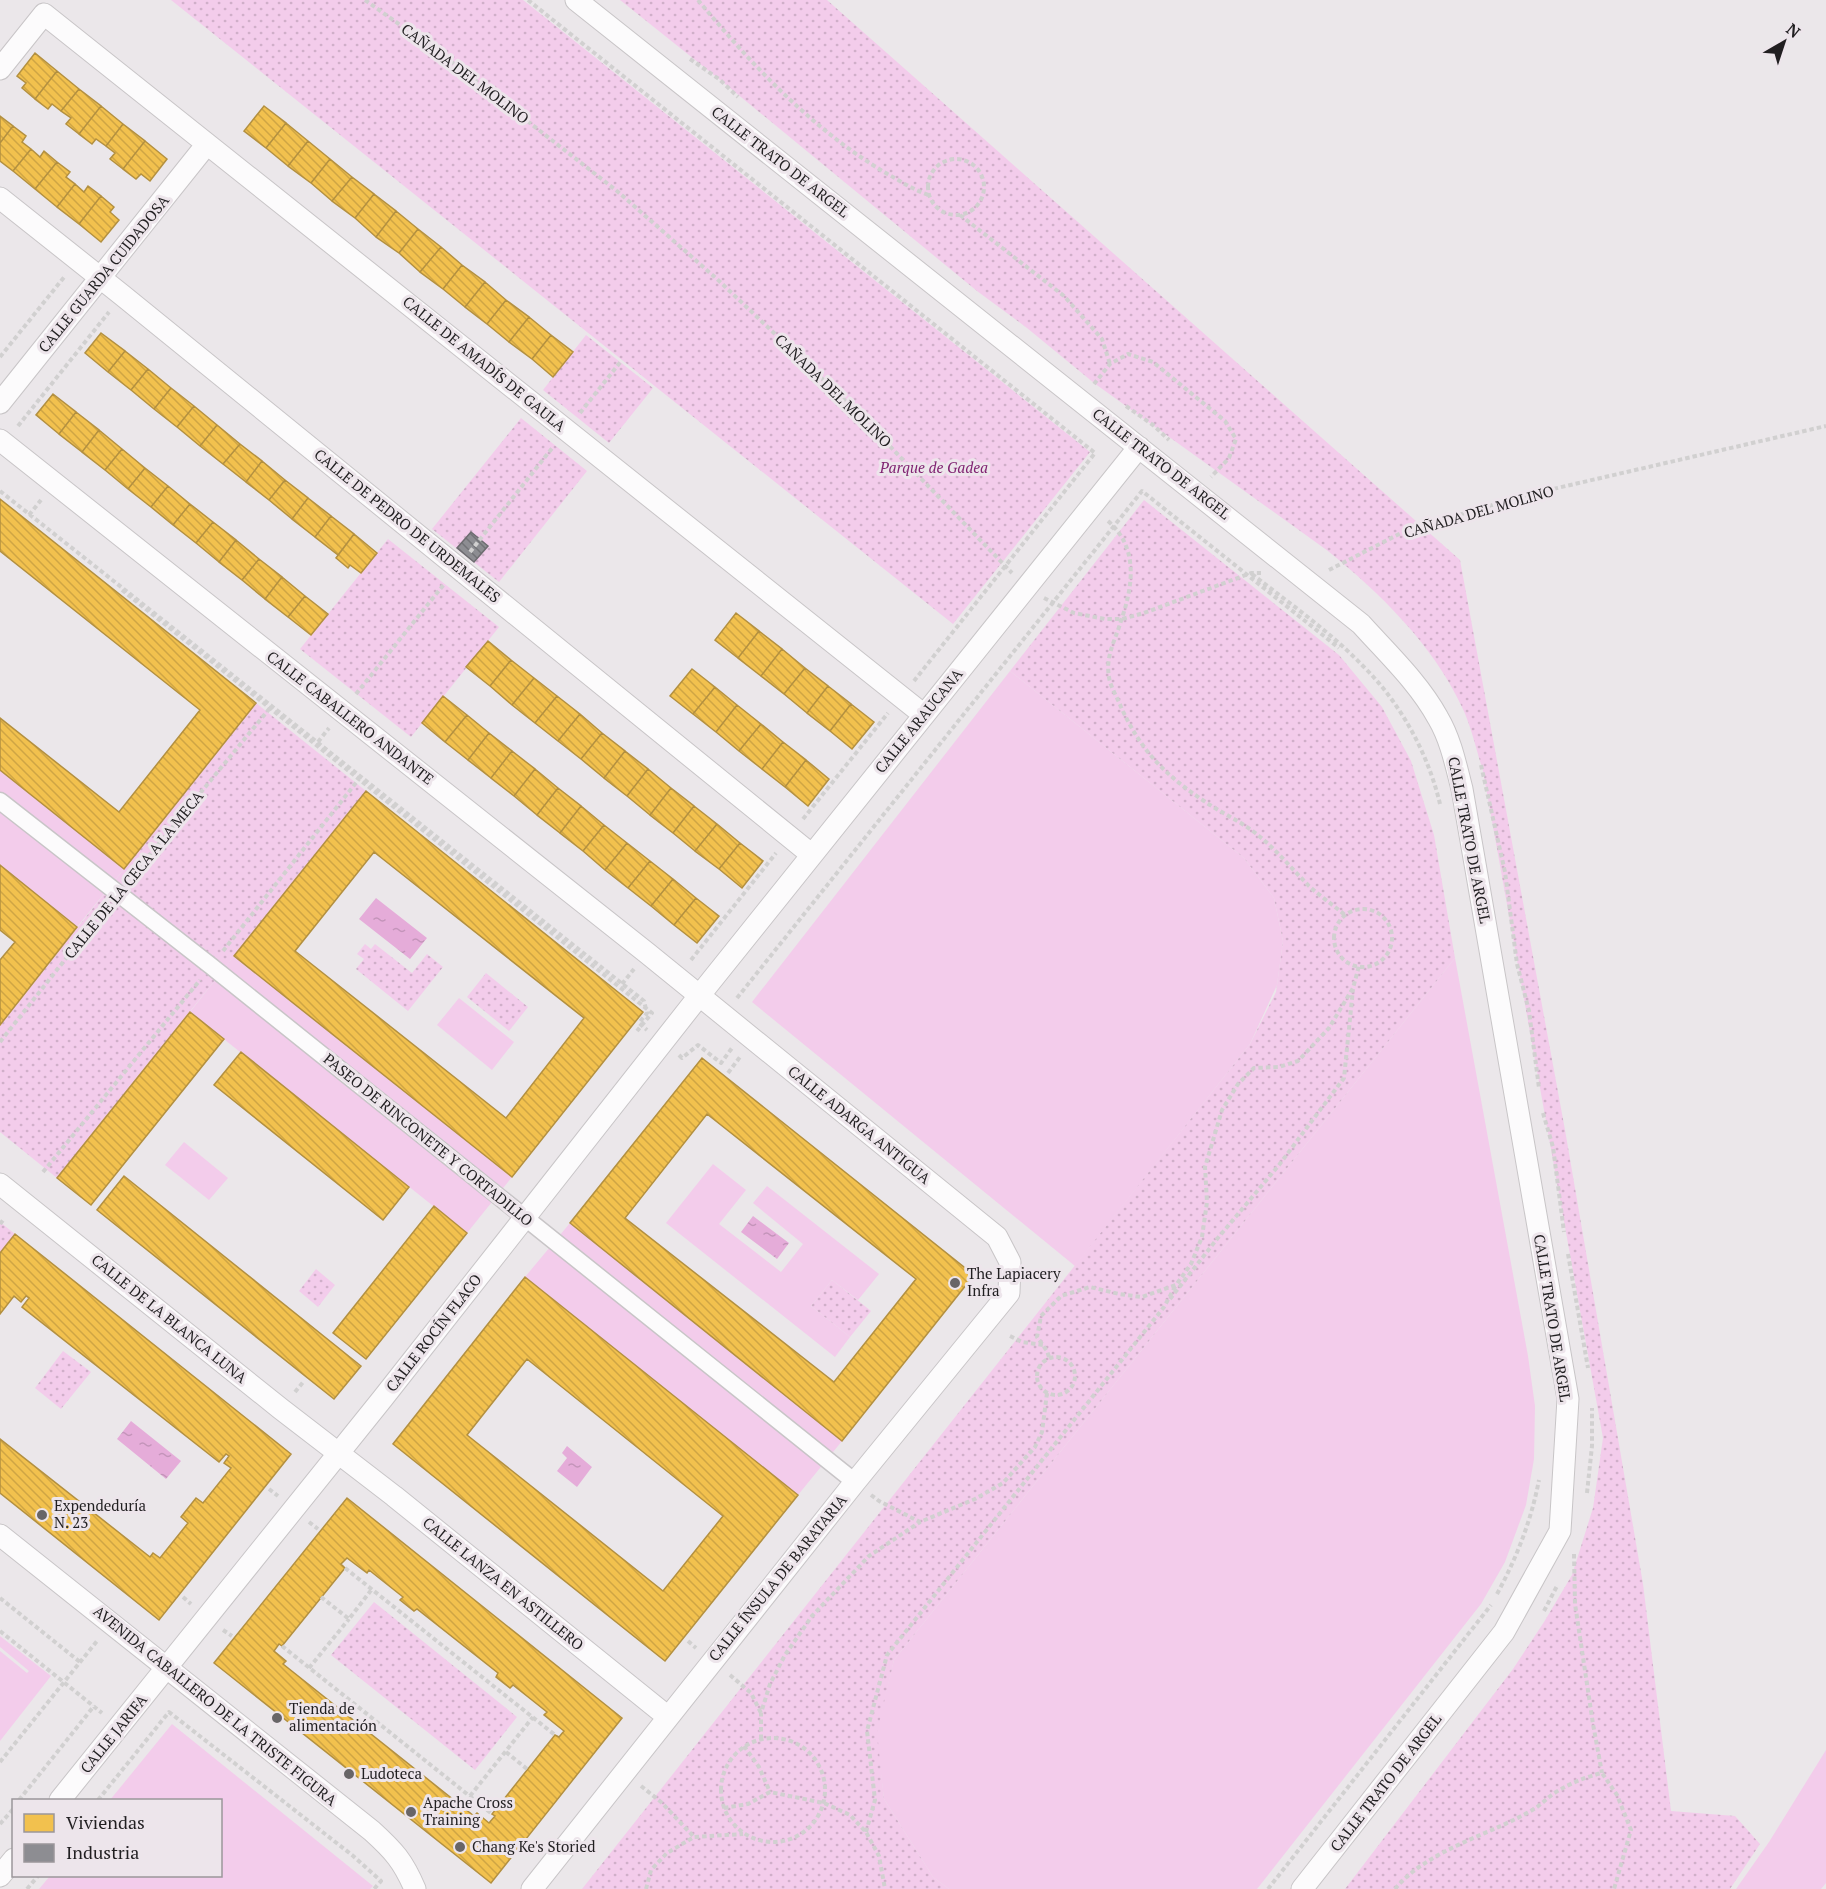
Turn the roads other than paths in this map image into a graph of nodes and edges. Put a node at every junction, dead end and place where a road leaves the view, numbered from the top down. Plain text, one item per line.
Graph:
1 (576, 0) edge
2 (0, 69) edge
3 (207, 144) junction
4 (0, 198) edge
5 (100, 278) junction
6 (0, 403) edge
7 (8, 434) edge
8 (1139, 447) junction
9 (924, 715) junction
10 (0, 801) edge
11 (812, 855) junction
12 (699, 996) junction
13 (0, 1184) edge
14 (524, 1217) junction
15 (1010, 1262) joint
16 (338, 1452) junction
17 (855, 1482) junction
18 (0, 1535) edge
19 (167, 1668) junction
20 (668, 1717) junction
21 (61, 1799) edge
22 (12, 1861) edge
23 (0, 1876) edge
24 (415, 1889) edge
25 (532, 1889) edge
26 (1302, 1889) edge

1 - 8 street, CALLE TRATO DE ARGEL
2 - 3 street, CALLE DE AMADÍS DE GAULA
3 - 5 street, CALLE GUARDA CUIDADOSA
3 - 9 street, CALLE DE AMADÍS DE GAULA
4 - 5 street, CALLE DE PEDRO DE URDEMALES
5 - 6 street, CALLE GUARDA CUIDADOSA
5 - 11 street, CALLE DE PEDRO DE URDEMALES
7 - 12 street, CALLE CABALLERO ANDANTE
8 - 9 street, CALLE ARAUCANA
8 - 26 street, CALLE TRATO DE ARGEL
9 - 11 street, CALLE ARAUCANA
10 - 14 street, PASEO DE RINCONETE Y CORTADILLO
11 - 12 street, CALLE ARAUCANA
12 - 14 street, CALLE ROCÍN FLACO
12 - 15 street, CALLE ADARGA ANTIGUA
13 - 16 street, CALLE DE LA BLANCA LUNA
14 - 16 street, CALLE ROCÍN FLACO
14 - 17 street, PASEO DE RINCONETE Y CORTADILLO
15 - 17 street, CALLE ÍNSULA DE BARATARIA
16 - 19 street, CALLE ROCÍN FLACO
16 - 20 street, CALLE LANZA EN ASTILLERO
17 - 20 street, CALLE ÍNSULA DE BARATARIA
18 - 19 street, AVENIDA CABALLERO DE LA TRISTE FIGURA
19 - 21 street, CALLE JARIFA
19 - 24 street, AVENIDA CABALLERO DE LA TRISTE FIGURA
20 - 25 street, CALLE ÍNSULA DE BARATARIA
22 - 23 street

